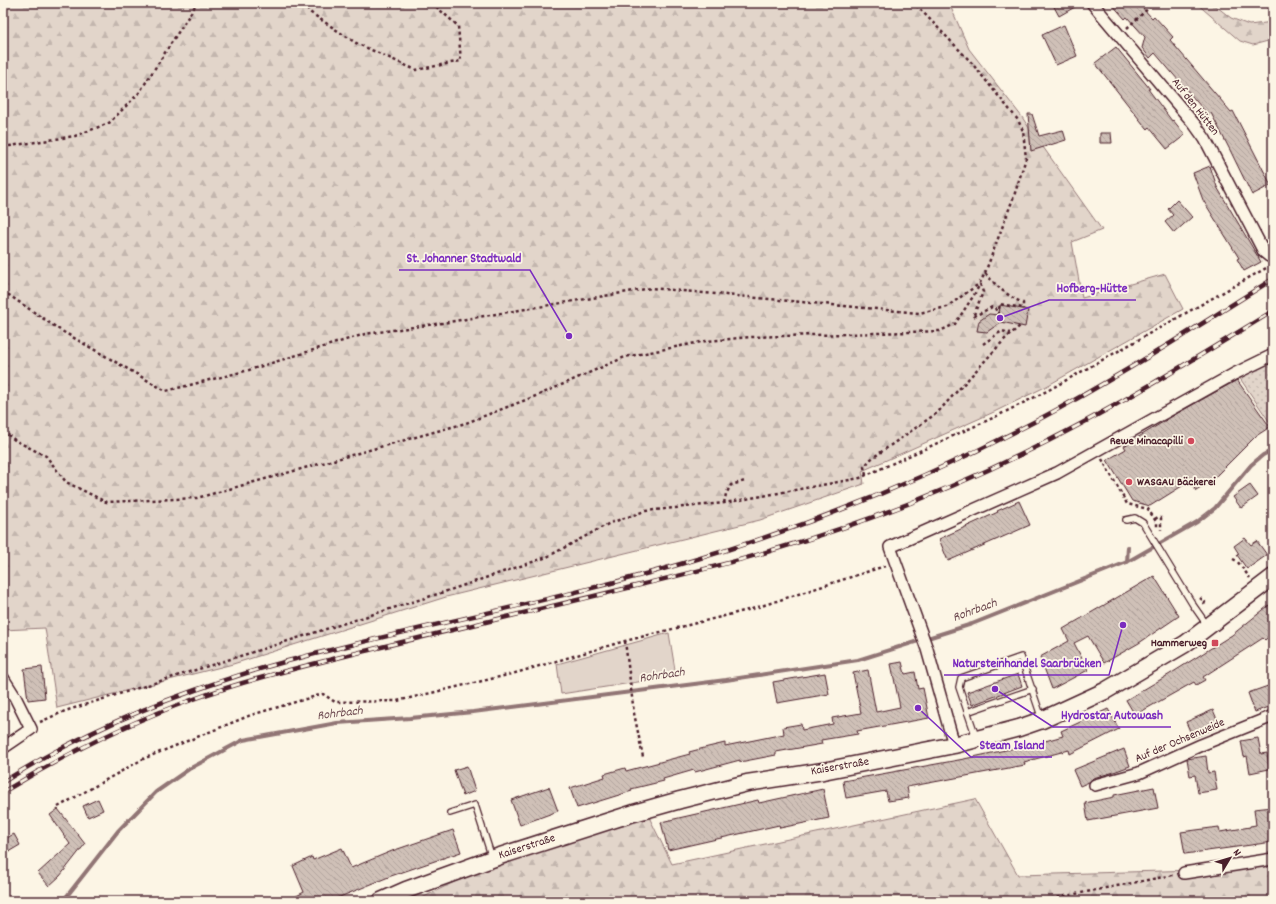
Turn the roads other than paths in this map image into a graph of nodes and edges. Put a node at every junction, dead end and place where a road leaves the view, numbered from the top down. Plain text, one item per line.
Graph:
1 (1092, 3) edge
2 (1271, 261) edge
3 (1273, 355) edge
4 (1126, 520) dead end
5 (1273, 577) edge
6 (1208, 627) junction
7 (3, 678) edge
8 (1033, 689) junction
9 (968, 712) junction
10 (1273, 716) edge
11 (1042, 720) junction
12 (976, 739) junction
13 (954, 745) junction
14 (3, 748) edge
15 (1095, 786) dead end
16 (450, 813) dead end
17 (492, 859) junction
18 (1273, 859) edge
19 (1184, 873) road end
20 (381, 901) edge

1 - 2 street, Auf den Hütten
3 - 13 street
4 - 6 lane
5 - 6 main road, Kaiserstraße
6 - 11 main road, Kaiserstraße
7 - 14 street
8 - 9 lane
8 - 9 lane
8 - 11 lane
9 - 12 lane
10 - 15 street, Auf der Ochsenweide
11 - 12 main road, Kaiserstraße
12 - 13 main road, Kaiserstraße
13 - 17 main road, Kaiserstraße
16 - 17 lane
17 - 20 main road, Kaiserstraße
18 - 19 street

